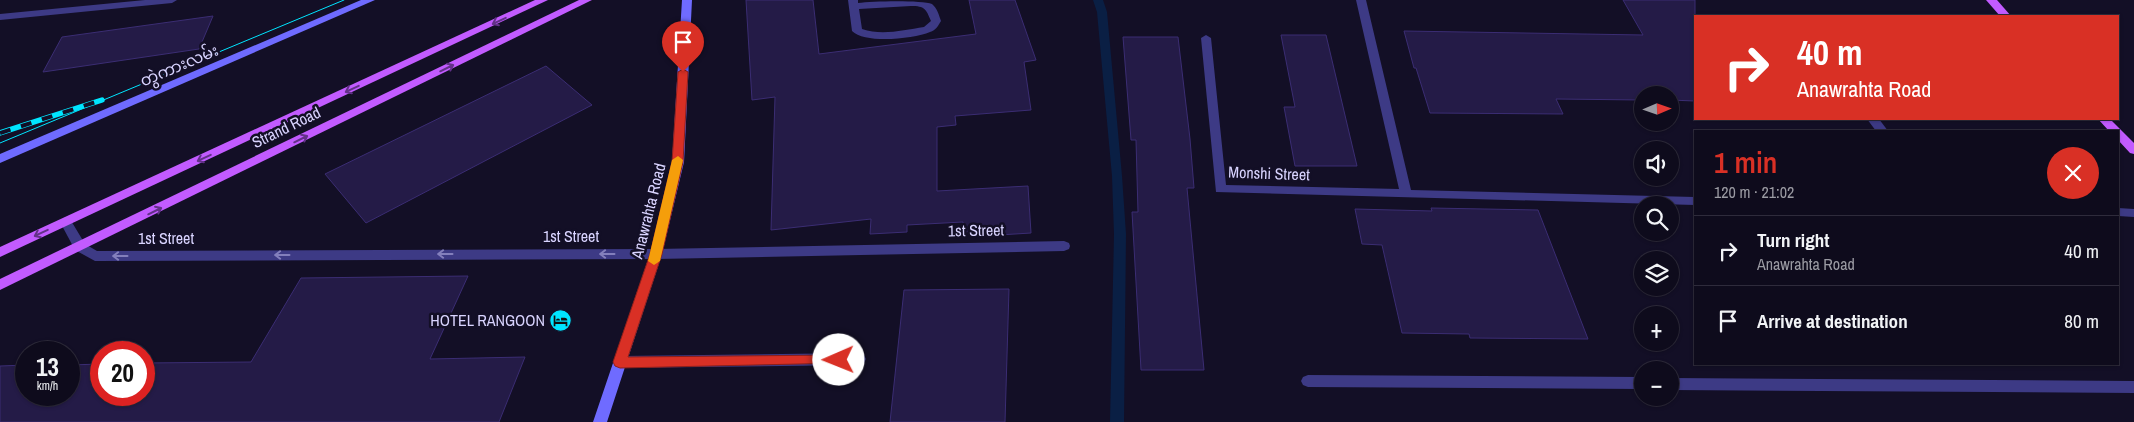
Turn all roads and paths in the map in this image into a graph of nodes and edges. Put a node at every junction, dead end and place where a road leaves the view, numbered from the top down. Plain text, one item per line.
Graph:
1 (172, 0) edge
2 (370, 0) edge
3 (543, 0) edge
4 (587, 0) edge
5 (687, 0) edge
6 (1361, 0) edge
7 (1991, 0) edge
8 (853, 3) edge
9 (2005, 15) edge
10 (0, 18) edge
11 (1206, 38) dead end
12 (2105, 120) edge
13 (2115, 130) edge
14 (2119, 134) edge
15 (2134, 150) edge
16 (0, 159) edge
17 (1406, 194) junction
18 (1694, 201) edge
19 (2119, 212) edge
20 (2134, 213) edge
21 (66, 222) junction
22 (1064, 246) dead end
23 (80, 247) junction
24 (0, 252) edge
25 (656, 254) junction
26 (0, 285) edge
27 (859, 360) dead end
28 (620, 362) junction
29 (1308, 381) dead end
30 (1634, 384) edge
31 (1679, 384) edge
32 (2134, 388) edge
33 (600, 422) edge

1 - 10 street
2 - 16 main road, တွဲကားလမ်း
3 -> 21 main road, Strand Road
23 -> 4 main road, Strand Road
5 - 25 main road, Anawrahta Road
6 - 17 street
7 - 9 main road
8 - 8 street
11 - 17 street, Monshi Street
12 - 13 main road
14 - 15 main road
17 - 18 street, Monshi Street
19 - 20 street
21 - 23 street
21 -> 24 main road, Strand Road
22 - 25 street, 1st Street
25 -> 23 street, 1st Street
23 - 26 main road, Strand Road
25 - 28 main road, Anawrahta Road
27 - 28 street
28 - 33 main road, Anawrahta Road
29 - 30 street
31 - 32 street

